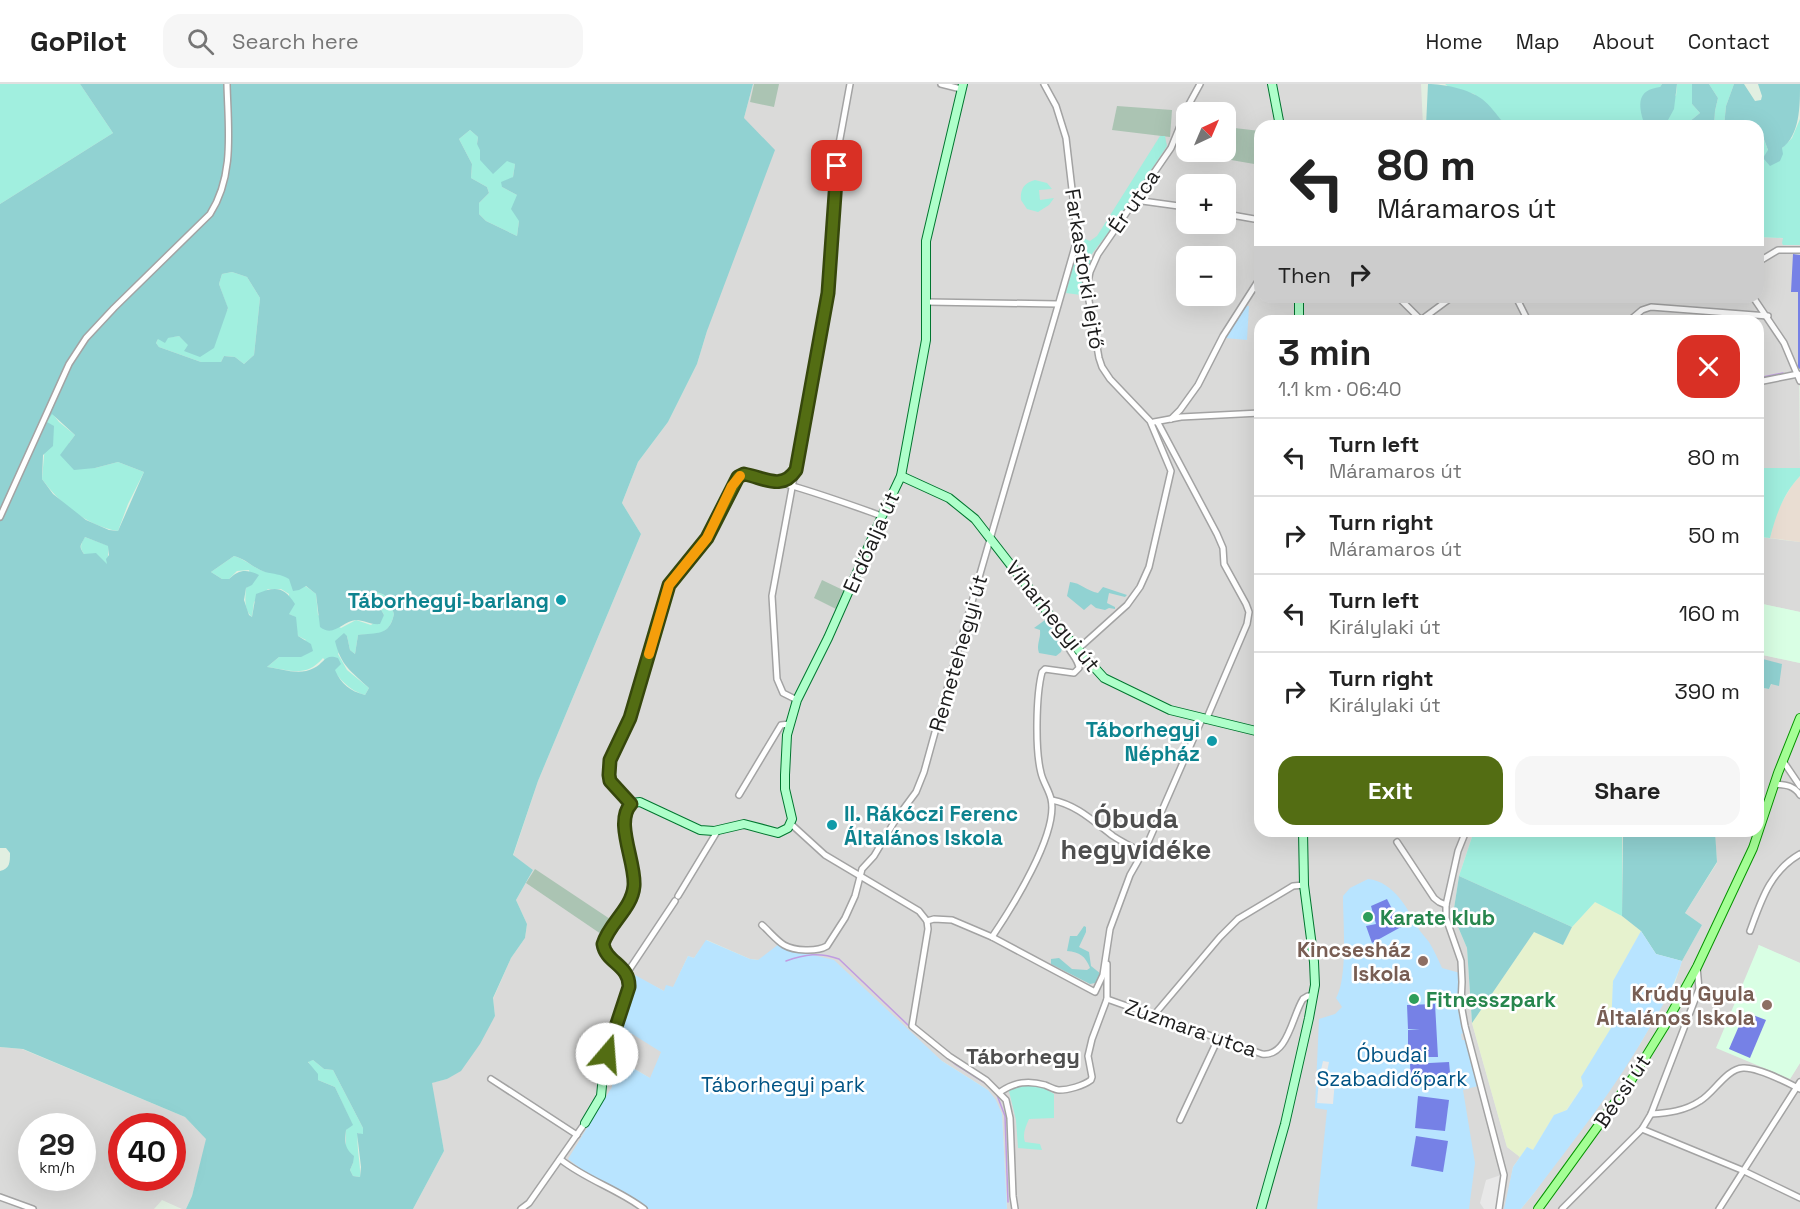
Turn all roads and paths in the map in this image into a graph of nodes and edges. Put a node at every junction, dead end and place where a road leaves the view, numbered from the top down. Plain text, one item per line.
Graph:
1 (227, 84) edge
2 (850, 84) edge
3 (941, 84) edge
4 (1044, 84) edge
5 (1200, 84) edge
6 (1272, 84) edge
7 (962, 87) edge
8 (1279, 120) edge
9 (1135, 200) junction
10 (1176, 206) edge
11 (1236, 216) edge
12 (1254, 219) edge
13 (1078, 236) junction
14 (1800, 250) edge
15 (1764, 258) edge
16 (1087, 287) junction
17 (1254, 287) edge
18 (927, 302) junction
19 (1404, 303) edge
20 (1444, 303) edge
21 (1758, 303) edge
22 (1057, 304) junction
23 (1417, 315) edge
24 (1429, 315) edge
25 (1636, 315) edge
26 (1757, 315) edge
27 (1764, 316) edge
28 (1768, 316) junction
29 (1798, 374) junction
30 (1764, 381) edge
31 (1800, 381) edge
32 (1254, 413) edge
33 (1171, 419) junction
34 (1150, 421) junction
35 (1158, 423) junction
36 (796, 470) junction
37 (901, 476) junction
38 (780, 483) junction
39 (793, 486) junction
40 (0, 516) edge
41 (882, 516) junction
42 (991, 540) junction
43 (1066, 636) junction
44 (1077, 650) junction
45 (797, 700) junction
46 (1800, 718) edge
47 (1204, 719) junction
48 (790, 723) junction
49 (1254, 731) edge
50 (1783, 761) junction
51 (1775, 784) junction
52 (1800, 786) edge
53 (739, 795) dead end
54 (1800, 795) edge
55 (1052, 800) junction
56 (631, 804) junction
57 (1764, 817) edge
58 (790, 824) junction
59 (718, 830) junction
60 (1303, 837) edge
61 (1464, 837) edge
62 (1757, 837) edge
63 (1397, 842) dead end
64 (1142, 852) junction
65 (1800, 854) edge
66 (860, 877) junction
67 (1304, 885) junction
68 (1446, 905) junction
69 (927, 921) junction
70 (762, 925) dead end
71 (1750, 931) dead end
72 (992, 938) junction
73 (1107, 959) junction
74 (1697, 967) junction
75 (627, 973) junction
76 (1313, 996) junction
77 (1107, 999) junction
78 (1154, 1015) junction
79 (1218, 1039) junction
80 (491, 1079) dead end
81 (1799, 1086) edge
82 (1000, 1092) junction
83 (1651, 1114) junction
84 (1180, 1120) dead end
85 (585, 1123) joint
86 (1642, 1129) junction
87 (577, 1135) junction
88 (560, 1159) junction
89 (1744, 1171) junction
90 (0, 1197) edge
91 (1800, 1198) edge
92 (33, 1209) edge
93 (521, 1209) edge
94 (644, 1209) edge
95 (1015, 1209) edge
96 (1261, 1209) edge
97 (1499, 1209) edge
98 (1539, 1209) edge
99 (1562, 1209) edge
100 (1719, 1209) edge

1 - 40 street
2 - 36 street
3 - 7 street
4 - 13 street, Farkastorki lejtő
5 - 9 street, Ér utca
6 - 8 street
7 - 18 street, Erdőalja út
9 - 10 street
9 - 16 street, Ér utca
11 - 12 street
13 - 16 street, Farkastorki lejtő
13 - 22 street, Remetehegyi út
14 - 15 street
16 - 34 street, Farkastorki lejtő
17 - 33 street
18 - 22 street
18 - 37 street, Erdőalja út
19 - 23 street
20 - 24 street
21 - 28 street
22 - 42 street, Remetehegyi út
25 - 26 street
27 - 28 street
28 - 29 street
29 - 30 street
29 - 31 street
32 - 33 street
33 - 35 street
34 - 35 street
34 - 44 street, Farkastorki lejtő
35 - 47 street
36 - 38 street
36 - 39 street
37 - 41 street, Erdőalja út
37 - 42 street, Viharhegyi út
38 - 39 street
38 - 56 street
39 - 41 street
39 - 45 street
41 - 45 street, Erdőalja út
42 - 43 street, Viharhegyi út
42 - 66 street, Remetehegyi út
43 - 44 street, Viharhegyi út
43 - 55 street
44 - 47 street, Viharhegyi út
45 - 48 street, Erdőalja út
46 - 50 main road, Bécsi út
47 - 49 street, Viharhegyi út
47 - 64 street
48 - 53 street
48 - 58 street, Erdőalja út
50 - 51 main road, Bécsi út
50 - 52 street
51 - 54 street
51 - 57 main road, Bécsi út
55 - 64 street
55 - 72 street
56 - 59 street
56 - 75 street
58 - 59 street
58 - 66 street
59 - 75 street
60 - 67 street
61 - 68 street
62 - 74 main road, Bécsi út
63 - 68 street
64 - 73 street
65 - 71 street
66 - 69 street
66 - 70 street, Remetehegyi út
67 - 76 street
67 - 78 street
68 - 97 street
69 - 72 street
69 - 82 street
72 - 73 street
73 - 77 street
74 - 83 street, Bécsi út
74 - 98 main road, Bécsi út
75 - 85 street
76 - 79 street, Zúzmara utca
76 - 96 street
77 - 78 street, Zúzmara utca
77 - 82 street
78 - 79 street, Zúzmara utca
79 - 84 street
80 - 87 street
81 - 83 street
81 - 89 street
82 - 95 street
83 - 86 street, Bécsi út
85 - 87 street
86 - 89 street
86 - 99 street, Bécsi út
87 - 88 street
88 - 93 street
88 - 94 street
89 - 91 street
89 - 100 street
90 - 92 street

